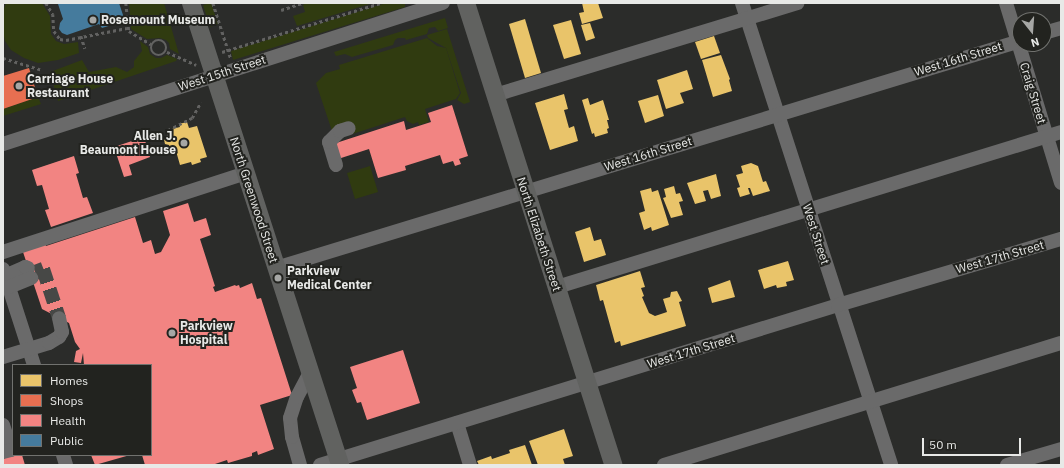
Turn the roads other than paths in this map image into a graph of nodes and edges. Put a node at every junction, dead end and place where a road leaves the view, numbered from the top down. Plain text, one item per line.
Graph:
1 (191, 3) edge
2 (442, 3) edge
3 (466, 3) edge
4 (742, 3) edge
5 (797, 3) edge
6 (1006, 3) edge
7 (747, 18) junction
8 (1012, 21) edge
9 (1012, 43) edge
10 (1022, 52) edge
11 (208, 67) junction
12 (495, 95) junction
13 (778, 114) junction
14 (349, 128) dead end
15 (1061, 132) edge
16 (1047, 137) junction
17 (3, 144) edge
18 (336, 165) dead end
19 (246, 173) junction
20 (1061, 182) edge
21 (525, 192) junction
22 (808, 210) junction
23 (1061, 239) edge
24 (3, 252) edge
25 (276, 268) junction
26 (30, 273) tunnel mouth
27 (6, 278) edge
28 (557, 288) junction
29 (838, 305) junction
30 (59, 318) tunnel mouth
31 (1061, 343) edge
32 (29, 349) junction
33 (3, 357) edge
34 (34, 364) edge
35 (310, 373) junction
36 (588, 384) junction
37 (870, 401) junction
38 (457, 423) junction
39 (3, 425) edge
40 (1061, 449) edge
41 (3, 452) edge
42 (339, 462) edge
43 (300, 465) edge
44 (320, 465) edge
45 (470, 465) edge
46 (613, 465) edge
47 (664, 465) edge
48 (891, 465) edge
49 (1007, 465) edge

1 - 11 main road, North Greenwood Street
2 - 11 street, West 15th Street
3 - 12 main road, North Elizabeth Street
4 - 7 street, West Street
5 - 7 street
6 - 8 street, Craig Street
7 - 12 street
7 - 13 street, West Street
9 - 13 street, West 16th Street
10 - 16 street, Craig Street
11 - 17 street, West 15th Street
11 - 19 main road, North Greenwood Street
12 - 21 main road, North Elizabeth Street
13 - 21 street, West 16th Street
13 - 22 street, West Street
14 - 18 street
15 - 16 street
16 - 20 street, Craig Street
16 - 22 street
19 - 24 street
19 - 25 main road, North Greenwood Street
21 - 25 street, West 16th Street
21 - 28 main road, North Elizabeth Street
22 - 28 street
22 - 29 street, West Street
23 - 29 street, West 17th Street
25 - 35 main road, North Greenwood Street
26 - 27 street
27 - 32 street
28 - 36 main road, North Elizabeth Street
29 - 36 street, West 17th Street
29 - 37 street, West Street
30 - 32 street
31 - 37 street
32 - 33 street
32 - 34 street
35 - 42 main road, North Greenwood Street
35 - 43 street
36 - 38 street, West 17th Street
36 - 46 main road, North Elizabeth Street
37 - 47 street
37 - 48 street, West Street
38 - 42 street, West 17th Street
38 - 45 street
39 - 41 street
40 - 49 street
42 - 44 street, West 17th Street

